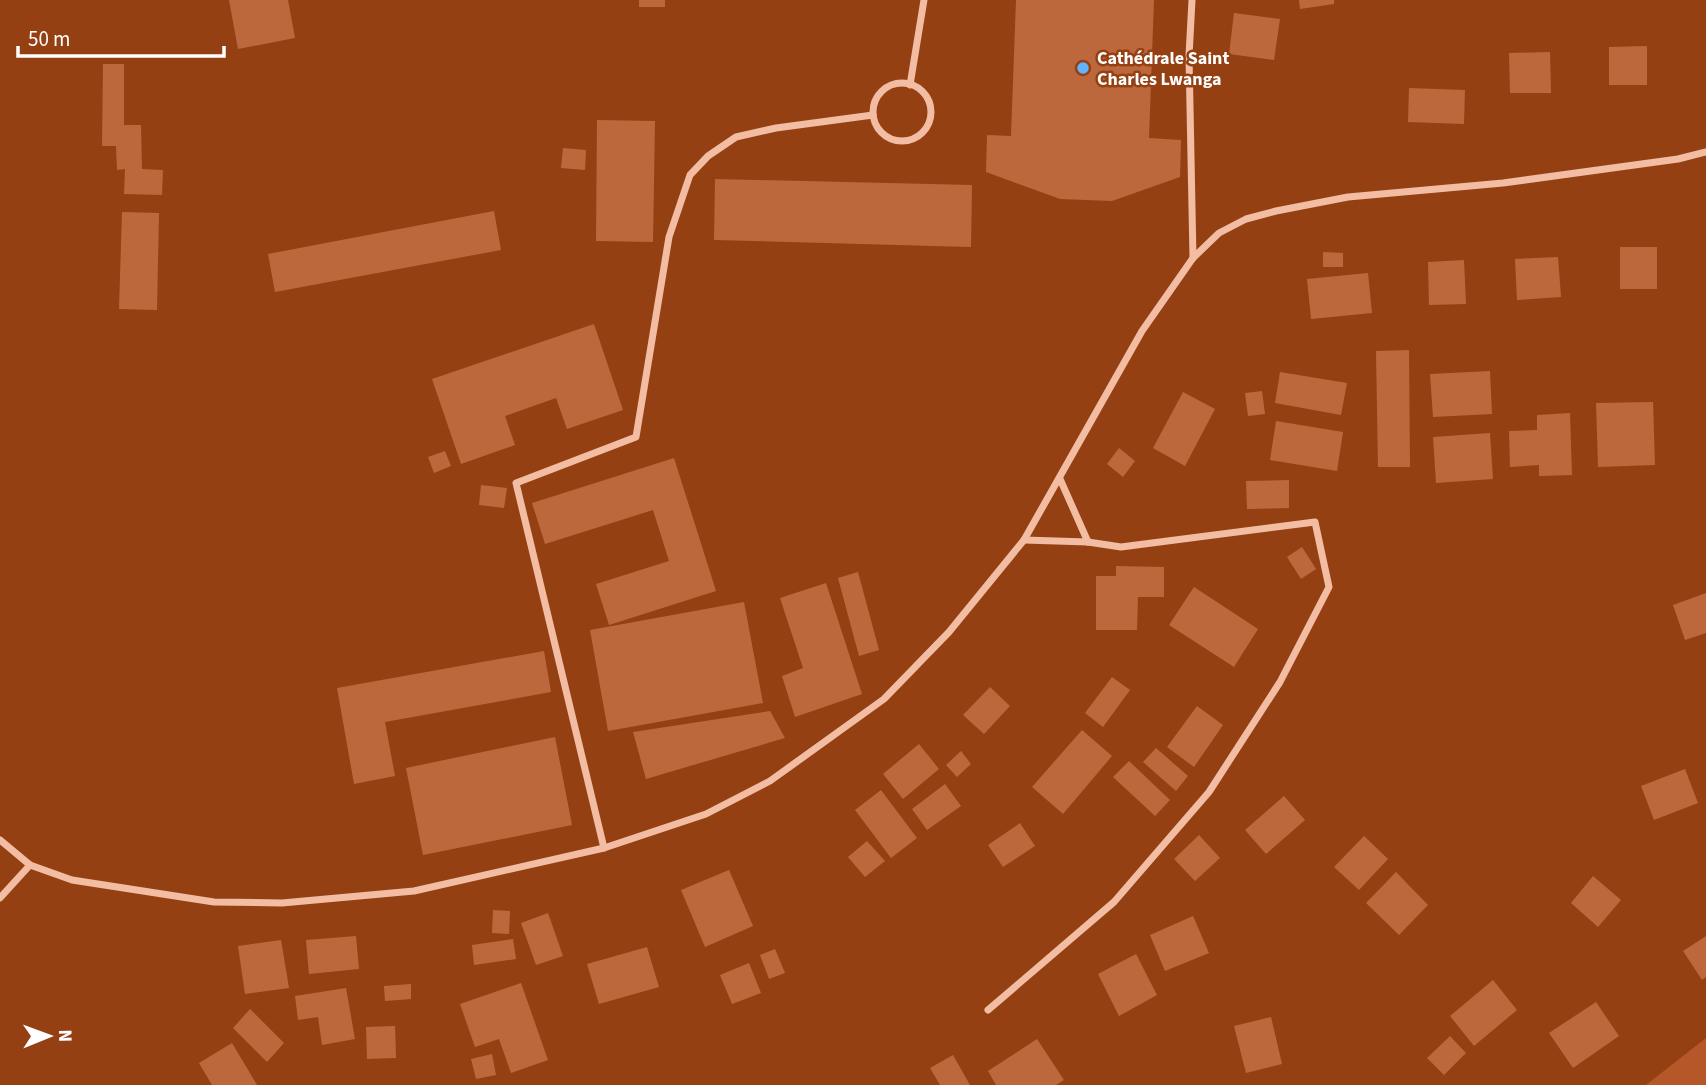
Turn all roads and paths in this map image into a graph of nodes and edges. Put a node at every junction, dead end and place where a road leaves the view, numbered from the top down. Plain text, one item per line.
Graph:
1 (924, 0) edge
2 (1192, 0) edge
3 (910, 85) junction
4 (873, 115) junction
5 (1706, 152) edge
6 (1193, 258) junction
7 (1060, 479) junction
8 (1024, 540) junction
9 (1088, 542) junction
10 (0, 841) edge
11 (604, 848) junction
12 (30, 864) junction
13 (0, 898) edge
14 (988, 1010) dead end

1 - 3 street
2 - 6 street
3 - 4 street
3 - 4 street
4 - 11 street
5 - 6 street
6 - 7 street
7 - 8 street
7 - 9 street
8 - 9 street
8 - 11 street
9 - 14 street
10 - 12 street
11 - 12 street
12 - 13 street

